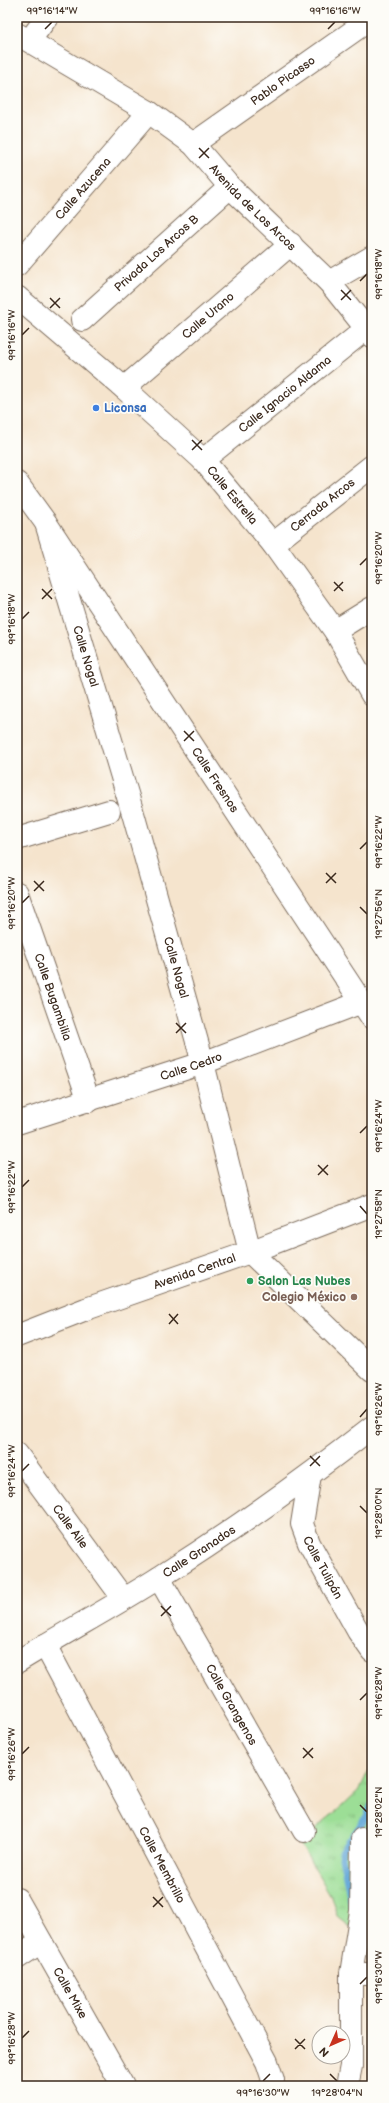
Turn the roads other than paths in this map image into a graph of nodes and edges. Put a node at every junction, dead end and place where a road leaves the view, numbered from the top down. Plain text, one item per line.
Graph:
1 (47, 17) edge
2 (366, 20) edge
3 (23, 37) edge
4 (149, 112) junction
5 (193, 144) junction
6 (230, 187) junction
7 (291, 244) junction
8 (372, 257) edge
9 (17, 265) edge
10 (329, 282) junction
11 (17, 297) edge
12 (82, 320) dead end
13 (369, 332) edge
14 (124, 388) junction
15 (203, 460) junction
16 (372, 466) edge
17 (17, 483) edge
18 (46, 523) junction
19 (273, 544) junction
20 (372, 608) edge
21 (335, 631) junction
22 (372, 695) edge
23 (109, 811) dead end
24 (17, 839) edge
25 (17, 893) edge
26 (367, 1010) edge
27 (203, 1063) junction
28 (89, 1101) junction
29 (17, 1123) edge
30 (372, 1205) edge
31 (250, 1252) junction
32 (17, 1336) edge
33 (372, 1370) edge
34 (372, 1427) edge
35 (17, 1454) edge
36 (310, 1475) junction
37 (159, 1578) junction
38 (123, 1598) junction
39 (45, 1645) junction
40 (372, 1651) edge
41 (17, 1662) edge
42 (304, 1831) dead end
43 (362, 1839) dead end
44 (17, 1899) edge
45 (41, 1942) junction
46 (17, 1958) edge
47 (362, 1974) edge
48 (123, 2086) edge
49 (271, 2086) edge
50 (347, 2086) edge

1 - 3 street
2 - 5 street, Pablo Picasso
3 - 4 street, Avenida de Los Arcos
4 - 5 street, Avenida de Los Arcos
4 - 9 street, Calle Azucena
5 - 6 street, Avenida de Los Arcos
6 - 7 street, Avenida de Los Arcos
6 - 12 street, Privada Los Arcos B
7 - 10 street, Avenida de Los Arcos
7 - 14 street, Calle Urano
8 - 10 street
10 - 13 street, Avenida de Los Arcos
11 - 14 street, Calle Estrella
13 - 15 street, Calle Ignacio Aldama
14 - 15 street, Calle Estrella
15 - 19 street, Calle Estrella
16 - 19 street, Cerrada Arcos
17 - 18 street, Calle Fresnos
18 - 26 street, Calle Fresnos
18 - 27 street, Calle Nogal
19 - 21 street, Calle Estrella
20 - 21 street
21 - 22 street, Calle Estrella
23 - 24 street
25 - 28 street, Calle Bugambilia
26 - 27 street, Calle Cedro
27 - 28 street, Calle Cedro
27 - 31 street, Calle Nogal
28 - 29 street, Calle Cedro
30 - 31 street, Avenida Central
31 - 32 street, Avenida Central
31 - 33 street
34 - 36 street, Calle Granados
35 - 38 street, Calle Aile
36 - 37 street, Calle Granados
36 - 40 street, Calle Tulipán
37 - 38 street, Calle Granados
37 - 42 street, Calle Grangenos
38 - 39 street, Calle Granados
39 - 41 street, Calle Granados
39 - 49 street, Calle Membrillo
43 - 47 street
44 - 45 street, Calle Mixe
45 - 46 street
45 - 48 street, Calle Mixe
47 - 50 street

